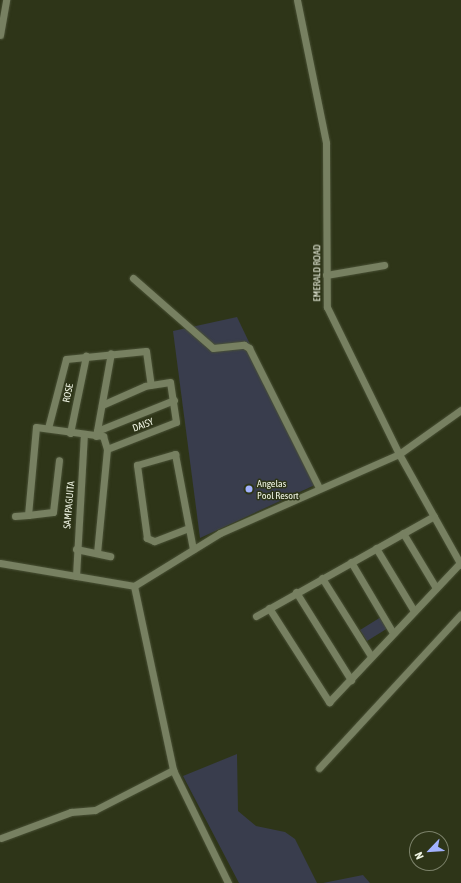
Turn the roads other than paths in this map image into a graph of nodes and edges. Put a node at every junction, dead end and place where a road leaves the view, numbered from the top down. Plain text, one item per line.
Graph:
1 (6, 0) edge
2 (297, 0) edge
3 (0, 35) edge
4 (384, 265) dead end
5 (326, 275) junction
6 (133, 278) dead end
7 (111, 353) junction
8 (86, 356) junction
9 (151, 385) junction
10 (174, 400) junction
11 (102, 404) junction
12 (461, 410) edge
13 (48, 428) junction
14 (70, 433) junction
15 (96, 433) junction
16 (84, 435) junction
17 (107, 449) junction
18 (399, 454) junction
19 (59, 460) dead end
20 (319, 488) junction
21 (28, 515) junction
22 (15, 516) dead end
23 (434, 516) junction
24 (186, 529) junction
25 (403, 533) junction
26 (376, 548) junction
27 (76, 549) junction
28 (193, 549) junction
29 (97, 553) junction
30 (110, 556) dead end
31 (351, 562) junction
32 (0, 563) edge
33 (461, 564) edge
34 (76, 576) junction
35 (322, 578) junction
36 (134, 586) junction
37 (436, 588) junction
38 (296, 592) junction
39 (269, 608) junction
40 (414, 611) junction
41 (461, 614) edge
42 (256, 616) dead end
43 (393, 633) junction
44 (371, 656) junction
45 (351, 680) junction
46 (319, 768) dead end
47 (173, 770) junction
48 (1, 838) dead end
49 (228, 883) edge

1 - 3 street
2 - 5 street, EMERALD ROAD
4 - 5 street
5 - 18 street, EMERALD ROAD
6 - 20 street
7 - 8 street
7 - 9 street
7 - 11 street
8 - 13 street
8 - 14 street, ROSE
9 - 10 street, DAISY
9 - 11 street, DAISY
10 - 15 street
10 - 17 street, DAISY
11 - 15 street
12 - 18 street
13 - 14 street
13 - 21 street
14 - 16 street
15 - 16 street
15 - 17 street
16 - 27 street, SAMPAGUITA
17 - 29 street
18 - 20 street
18 - 23 street, EMERALD ROAD
19 - 21 street
20 - 28 street
21 - 22 street
23 - 25 street
23 - 33 street, EMERALD ROAD
24 - 24 street
24 - 28 street
25 - 26 street
25 - 37 street
26 - 31 street
26 - 40 street
27 - 29 street
27 - 34 street, SAMPAGUITA
28 - 36 street
29 - 30 street
31 - 35 street
31 - 43 street
32 - 34 street
33 - 37 street
34 - 36 street
35 - 38 street
35 - 44 street
36 - 47 street
37 - 40 street
38 - 39 street
38 - 45 street
39 - 42 street
39 - 45 street
40 - 43 street
41 - 46 street
43 - 44 street
44 - 45 street
47 - 48 street
47 - 49 street

